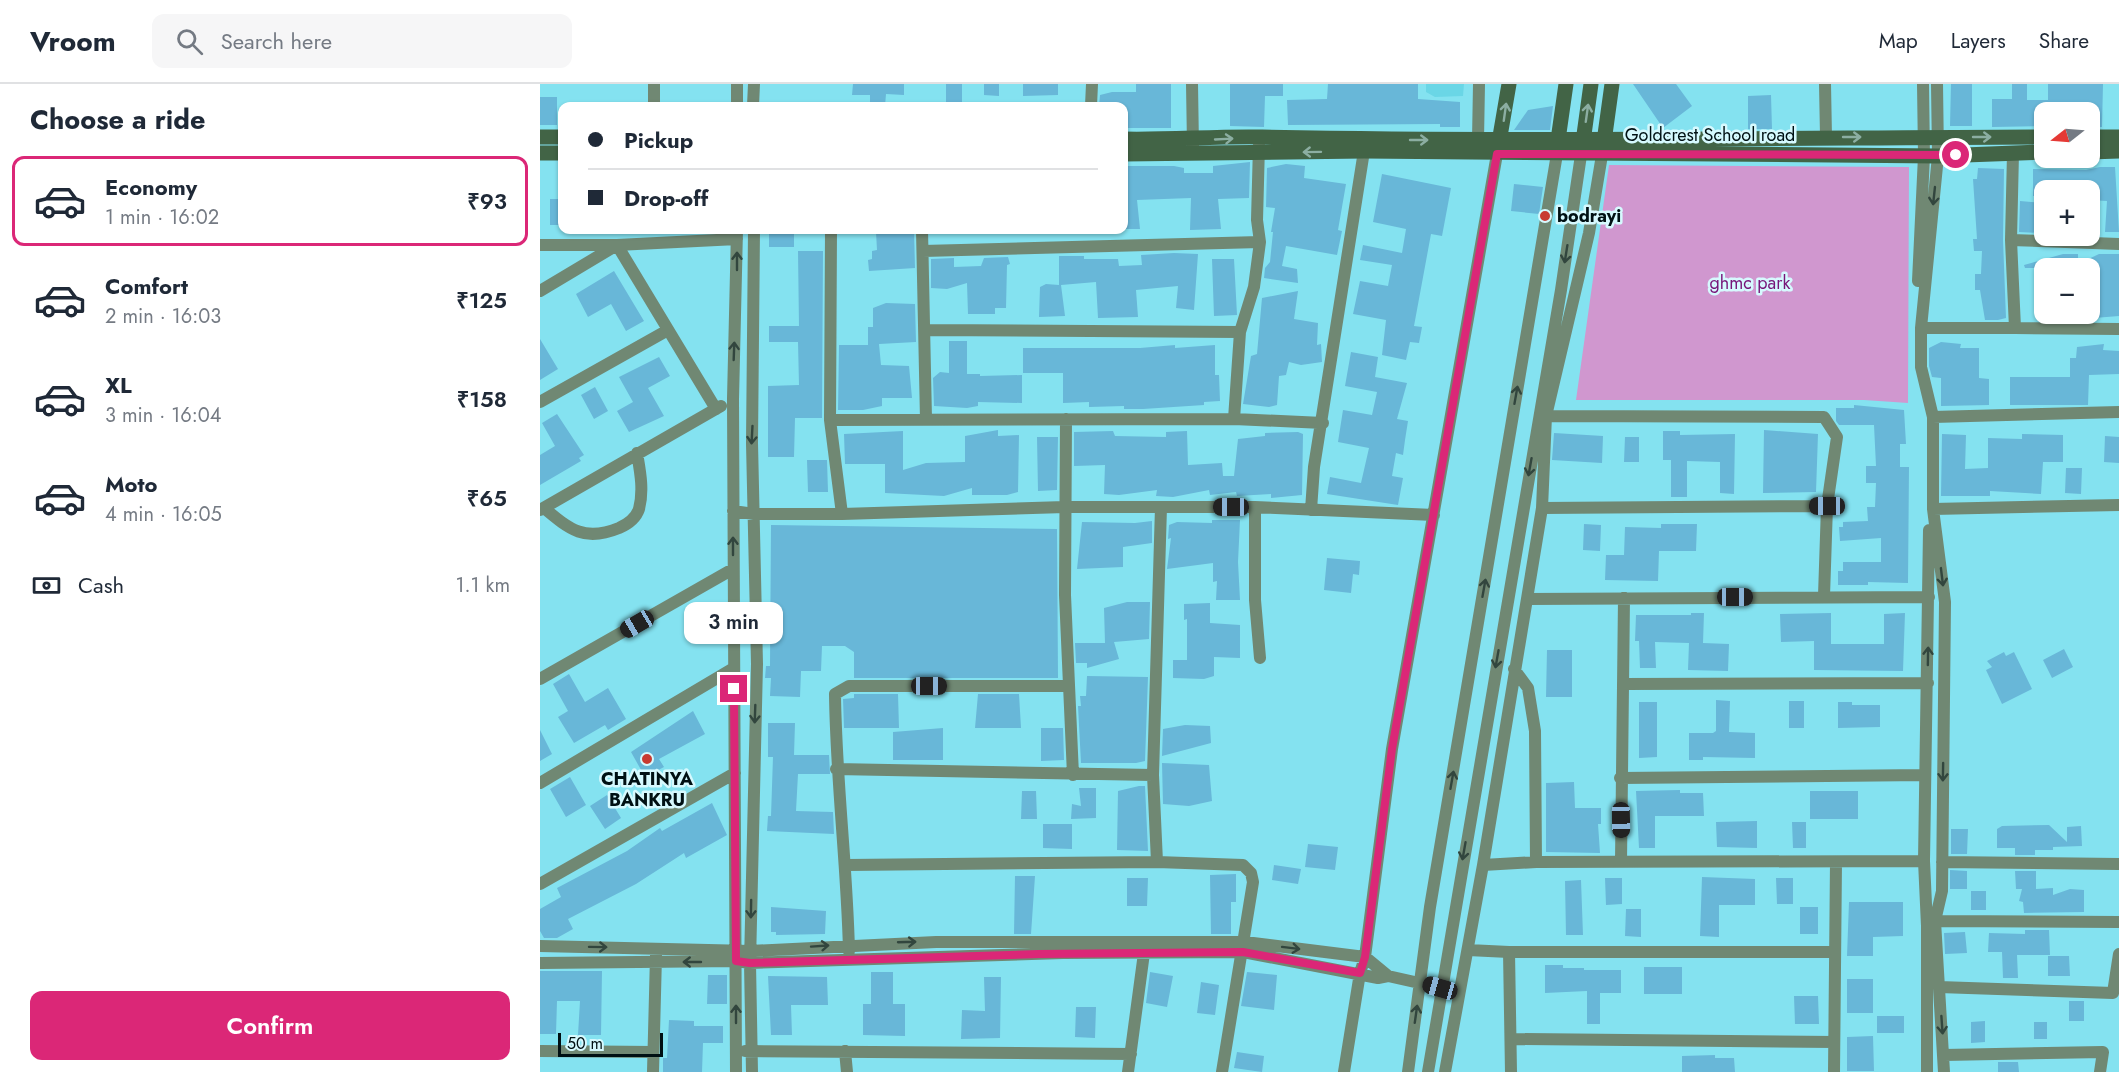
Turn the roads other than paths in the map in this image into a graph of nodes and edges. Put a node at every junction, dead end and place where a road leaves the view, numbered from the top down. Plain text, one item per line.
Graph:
1 (654, 84) edge
2 (737, 84) edge
3 (754, 84) edge
4 (1092, 84) edge
5 (1192, 84) edge
6 (1479, 84) edge
7 (1509, 84) edge
8 (1566, 84) edge
9 (1591, 84) edge
10 (1612, 84) edge
11 (1825, 84) edge
12 (1923, 84) edge
13 (1937, 84) edge
14 (654, 102) edge
15 (737, 102) edge
16 (753, 102) edge
17 (1091, 102) edge
18 (558, 136) edge
19 (1826, 136) junction
20 (540, 137) edge
21 (1930, 137) junction
22 (2034, 137) edge
23 (2100, 137) edge
24 (2119, 137) edge
25 (1128, 139) edge
26 (1478, 140) junction
27 (1259, 145) junction
28 (1193, 147) junction
29 (1498, 147) junction
30 (1558, 147) junction
31 (1582, 148) junction
32 (1603, 148) junction
33 (1364, 151) junction
34 (2119, 151) edge
35 (2034, 152) edge
36 (2100, 152) edge
37 (540, 153) edge
38 (558, 153) edge
39 (2013, 153) junction
40 (1128, 154) edge
41 (1931, 156) junction
42 (737, 234) edge
43 (754, 234) edge
44 (831, 234) edge
45 (922, 234) edge
46 (2011, 240) junction
47 (1260, 242) junction
48 (2119, 244) edge
49 (540, 245) edge
50 (617, 245) junction
51 (923, 251) junction
52 (540, 291) edge
53 (1921, 328) junction
54 (2015, 328) junction
55 (2119, 329) edge
56 (668, 330) junction
57 (926, 330) junction
58 (1240, 332) junction
59 (732, 399) junction
60 (540, 402) edge
61 (716, 408) junction
62 (2119, 412) edge
63 (1546, 416) junction
64 (1932, 417) junction
65 (926, 419) junction
66 (1066, 419) junction
67 (1234, 419) junction
68 (830, 420) junction
69 (1323, 423) junction
70 (637, 453) junction
71 (2119, 505) edge
72 (1827, 506) junction
73 (1065, 507) junction
74 (1161, 507) junction
75 (1255, 507) junction
76 (1542, 508) junction
77 (542, 509) edge
78 (1933, 509) junction
79 (1311, 510) junction
80 (733, 511) junction
81 (754, 514) junction
82 (842, 514) junction
83 (1434, 515) junction
84 (733, 569) junction
85 (1824, 596) junction
86 (1929, 597) junction
87 (1624, 598) junction
88 (1527, 599) junction
89 (1260, 658) dead end
90 (734, 668) junction
91 (1514, 669) junction
92 (540, 680) edge
93 (1928, 683) junction
94 (1624, 684) junction
95 (1068, 686) junction
96 (836, 769) junction
97 (735, 773) junction
98 (1073, 775) junction
99 (1153, 775) junction
100 (1925, 775) junction
101 (1620, 778) junction
102 (540, 783) edge
103 (1157, 861) junction
104 (1924, 861) junction
105 (1536, 862) junction
106 (1621, 862) junction
107 (1836, 862) junction
108 (1942, 862) junction
109 (2119, 864) edge
110 (847, 865) junction
111 (1483, 865) junction
112 (540, 884) edge
113 (1926, 891) junction
114 (1942, 891) junction
115 (1935, 921) junction
116 (2119, 922) edge
117 (849, 944) junction
118 (541, 945) edge
119 (1244, 947) junction
120 (655, 948) junction
121 (1468, 950) junction
122 (1509, 952) junction
123 (1835, 952) junction
124 (1144, 953) junction
125 (2119, 954) edge
126 (736, 955) junction
127 (750, 957) junction
128 (1365, 957) junction
129 (849, 958) junction
130 (657, 962) junction
131 (540, 963) edge
132 (1360, 973) junction
133 (1388, 976) junction
134 (1420, 982) junction
135 (1939, 987) junction
136 (1440, 988) junction
137 (1457, 992) junction
138 (1511, 1039) junction
139 (1834, 1042) junction
140 (736, 1050) junction
141 (845, 1050) junction
142 (540, 1051) edge
143 (751, 1051) junction
144 (653, 1052) junction
145 (1131, 1054) junction
146 (1944, 1055) junction
147 (653, 1072) edge
148 (736, 1072) edge
149 (752, 1072) edge
150 (847, 1072) edge
151 (1128, 1072) edge
152 (1222, 1072) edge
153 (1344, 1072) edge
154 (1408, 1072) edge
155 (1428, 1072) edge
156 (1445, 1072) edge
157 (1511, 1072) edge
158 (1834, 1072) edge
159 (1927, 1072) edge
160 (1944, 1072) edge
161 (2100, 1072) edge

1 - 14 street
2 - 15 street
3 - 16 street
4 - 17 street
5 - 28 street
6 - 26 street
29 -> 7 street
8 - 30 street
31 -> 9 street
10 - 32 street
11 - 19 street
12 - 21 street
13 - 21 street
18 - 20 street
19 -> 21 street, Goldcrest School road
19 - 32 street, Goldcrest School road
21 -> 22 street, Goldcrest School road
21 - 41 street
23 - 24 street
25 - 28 street
27 -> 26 street
26 - 29 street
27 - 28 street
33 -> 27 street
27 - 47 street
28 - 40 street
29 - 30 street, Goldcrest School road
29 - 33 street
29 - 83 street
30 - 31 street, Goldcrest School road
134 -> 30 street
31 - 32 street, Goldcrest School road
31 -> 136 street
32 - 41 street, Goldcrest School road
32 - 63 street
33 - 69 street
34 - 36 street
35 - 39 street, Goldcrest School road
37 - 38 street
39 - 41 street, Goldcrest School road
39 - 46 street
41 -> 53 street
41 - 86 street
42 - 50 street
59 -> 42 street
43 -> 81 street
44 - 68 street
45 - 51 street
46 - 48 street
46 - 54 street
47 - 51 street
47 - 58 street
49 - 50 street
50 - 52 street
50 - 56 street
51 - 57 street
53 - 54 street
53 - 64 street
54 - 55 street
56 - 60 street
56 - 61 street
57 - 58 street
57 - 65 street
58 - 67 street
59 - 61 street
59 - 80 street
61 - 70 street
62 - 64 street
63 - 72 street
63 - 76 street
64 - 78 street
65 - 66 street
65 - 68 street
66 - 67 street
66 - 73 street
67 - 69 street
68 - 82 street
69 - 79 street
70 - 77 street
70 - 77 street
71 - 78 street
72 - 76 street
72 - 85 street
73 - 74 street
73 - 82 street
73 - 95 street
74 - 75 street
74 - 99 street
75 - 79 street
75 - 89 street
76 - 88 street
78 -> 108 street
79 - 83 street
80 - 81 street
84 -> 80 street
81 - 82 street
81 -> 127 street
83 - 128 street
84 - 90 street
84 - 92 street
85 - 86 street
85 - 87 street
93 -> 86 street
87 - 88 street
87 - 94 street
88 - 91 street
90 - 97 street
90 - 102 street
91 - 105 street
91 - 111 street
93 - 94 street
93 - 100 street
94 - 101 street
95 - 96 street
95 - 98 street
96 - 98 street
96 - 110 street
97 - 112 street
97 - 126 street
98 - 99 street
99 - 103 street
100 - 101 street
100 - 104 street
101 - 106 street
103 - 110 street
103 - 119 street
104 - 107 street
104 - 113 street
105 - 106 street
105 - 111 street
106 - 107 street
107 - 123 street
108 - 109 street
108 - 114 street
110 - 117 street
111 - 121 street
113 - 114 street
113 - 159 street
114 - 115 street
115 - 116 street
115 - 135 street
117 -> 119 street
127 -> 117 street
117 - 129 street
118 -> 120 street
119 - 124 street
119 -> 128 street
119 - 132 street
119 - 152 street
120 - 126 street
120 - 130 street
121 - 122 street
121 - 137 street
122 - 123 street
122 - 138 street
123 - 139 street
124 - 129 street
124 - 145 street
125 - 135 street
126 - 127 street
126 -> 130 street
140 -> 126 street
127 - 129 street
127 - 143 street
128 - 132 street
128 - 133 street
130 - 131 street
130 - 144 street
132 - 133 street
132 - 153 street
133 - 134 street
134 - 136 street
154 -> 134 street
135 -> 146 street
136 - 137 street
136 - 155 street
137 - 156 street
138 - 139 street
138 - 157 street
139 - 158 street
140 - 143 street
140 - 148 street
141 - 143 street
141 - 145 street
141 - 150 street
142 - 144 street
143 - 149 street
144 - 147 street
145 - 151 street
146 - 160 street
146 - 161 street

